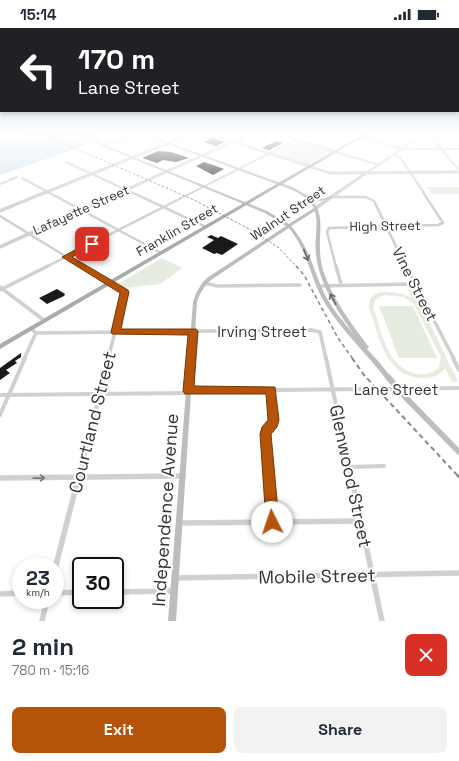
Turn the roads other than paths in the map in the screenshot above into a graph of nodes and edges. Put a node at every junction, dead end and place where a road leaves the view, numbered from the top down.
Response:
1 (66, 162) dead end
2 (123, 162) edge
3 (141, 162) edge
4 (189, 162) edge
5 (217, 162) edge
6 (253, 162) edge
7 (290, 162) edge
8 (320, 162) edge
9 (368, 162) edge
10 (384, 162) edge
11 (403, 162) edge
12 (451, 162) edge
13 (379, 165) junction
14 (309, 168) junction
15 (238, 169) junction
16 (459, 171) edge
17 (166, 172) junction
18 (366, 173) junction
19 (411, 173) junction
20 (93, 174) junction
21 (17, 177) dead end
22 (22, 178) dead end
23 (0, 184) edge
24 (279, 184) junction
25 (204, 187) junction
26 (127, 190) junction
27 (48, 192) junction
28 (331, 197) junction
29 (308, 198) junction
30 (245, 204) junction
31 (164, 207) junction
32 (316, 208) junction
33 (81, 210) junction
34 (0, 211) edge
35 (0, 216) edge
36 (289, 226) junction
37 (386, 226) junction
38 (206, 227) junction
39 (118, 230) junction
40 (29, 234) junction
41 (0, 247) edge
42 (161, 253) junction
43 (66, 257) junction
44 (110, 283) junction
45 (204, 283) junction
46 (341, 284) junction
47 (414, 284) junction
48 (300, 285) dead end
49 (326, 285) junction
50 (318, 286) junction
51 (1, 289) edge
52 (45, 321) junction
53 (34, 331) junction
54 (193, 331) junction
55 (115, 332) junction
56 (320, 332) joint
57 (0, 348) edge
58 (379, 366) junction
59 (459, 370) edge
60 (459, 388) edge
61 (331, 389) junction
62 (271, 390) junction
63 (189, 392) junction
64 (0, 394) edge
65 (99, 394) junction
66 (9, 395) junction
67 (0, 415) edge
68 (459, 452) edge
69 (384, 466) dead end
70 (348, 467) junction
71 (183, 476) junction
72 (78, 477) junction
73 (0, 478) edge
74 (360, 521) junction
75 (272, 522) junction
76 (179, 523) junction
77 (58, 557) edge
78 (459, 573) edge
79 (372, 575) junction
80 (175, 578) junction
81 (174, 591) junction
82 (124, 592) edge
83 (12, 593) edge
84 (0, 594) edge
85 (45, 609) edge
86 (42, 621) edge
87 (172, 621) edge
88 (382, 621) edge

1 - 20 street
2 - 20 street
3 - 17 main road
4 - 17 street, Lafayette Street
5 - 15 main road
6 - 15 street
7 - 14 street
8 - 14 main road, Franklin Street
9 - 13 street
10 - 13 street, Walnut Street
11 - 19 street
12 - 16 street
13 - 18 street, Walnut Street
14 - 18 street
14 - 24 main road, Franklin Street
15 - 24 main road
15 - 25 street
16 - 19 street
17 - 25 main road
17 - 26 street, Lafayette Street
18 - 19 street
18 - 28 street, Walnut Street
19 - 37 street, High Street
20 - 26 street
20 - 27 street
21 - 23 street
22 - 27 street
24 - 29 main road
24 - 30 main road, Franklin Street
25 - 30 main road
25 - 31 street
26 - 31 street
26 - 33 street, Lafayette Street
27 - 33 street
27 - 34 street
28 - 29 main road
28 - 32 street, Walnut Street
28 - 37 street, Vine Street
29 - 32 main road
30 - 36 main road
30 - 38 main road, Franklin Street
31 - 38 street
31 - 39 street
32 - 36 main road, Walnut Street
32 - 49 main road
33 - 39 street
33 - 40 street, Lafayette Street
35 - 40 street
36 - 45 main road, Walnut Street
36 -> 50 main road
37 - 46 street, High Street
37 - 47 street, Vine Street
38 - 42 main road, Franklin Street
39 - 42 street
39 - 43 street
40 - 41 street, Lafayette Street
40 - 43 street
42 - 44 main road, Franklin Street
43 - 44 street
43 - 51 street
44 - 52 main road, Franklin Street
44 - 55 street, Courtland Street
45 - 48 street
45 - 54 main road, Independence Avenue
46 - 47 street
46 - 49 street
47 - 59 street, Vine Street
49 - 50 street
58 -> 49 main road
50 - 58 main road
51 - 52 street
52 - 53 main road, Franklin Street
53 - 55 street, Irving Street
53 - 57 main road, Franklin Street
53 - 66 street
54 - 55 street, Irving Street
54 - 56 street, Irving Street
54 - 63 main road, Independence Avenue
55 - 65 street, Courtland Street
56 - 61 street, Glenwood Street
58 - 68 main road, bridge
60 - 61 street, Lane Street
61 - 62 street, Lane Street
61 - 70 street, Glenwood Street
62 - 63 street, Lane Street
62 - 75 street
63 - 65 street, Lane Street
63 - 71 main road, Independence Avenue
64 - 66 street, Lane Street
65 - 66 street, Lane Street
65 - 72 street, Courtland Street
66 - 67 street
69 - 70 street
70 - 74 street, Glenwood Street
71 - 72 street
71 - 76 main road, Independence Avenue
73 -> 72 street
72 - 77 street, Courtland Street
74 - 75 street
74 - 79 street, Glenwood Street
75 - 76 street
76 - 80 main road, Independence Avenue
78 - 79 street, Mobile Street
79 - 80 street, Mobile Street
79 - 88 street, Glenwood Street
80 - 81 main road, Independence Avenue
81 - 82 street
81 - 87 main road, Independence Avenue
83 - 84 street
85 - 86 street

